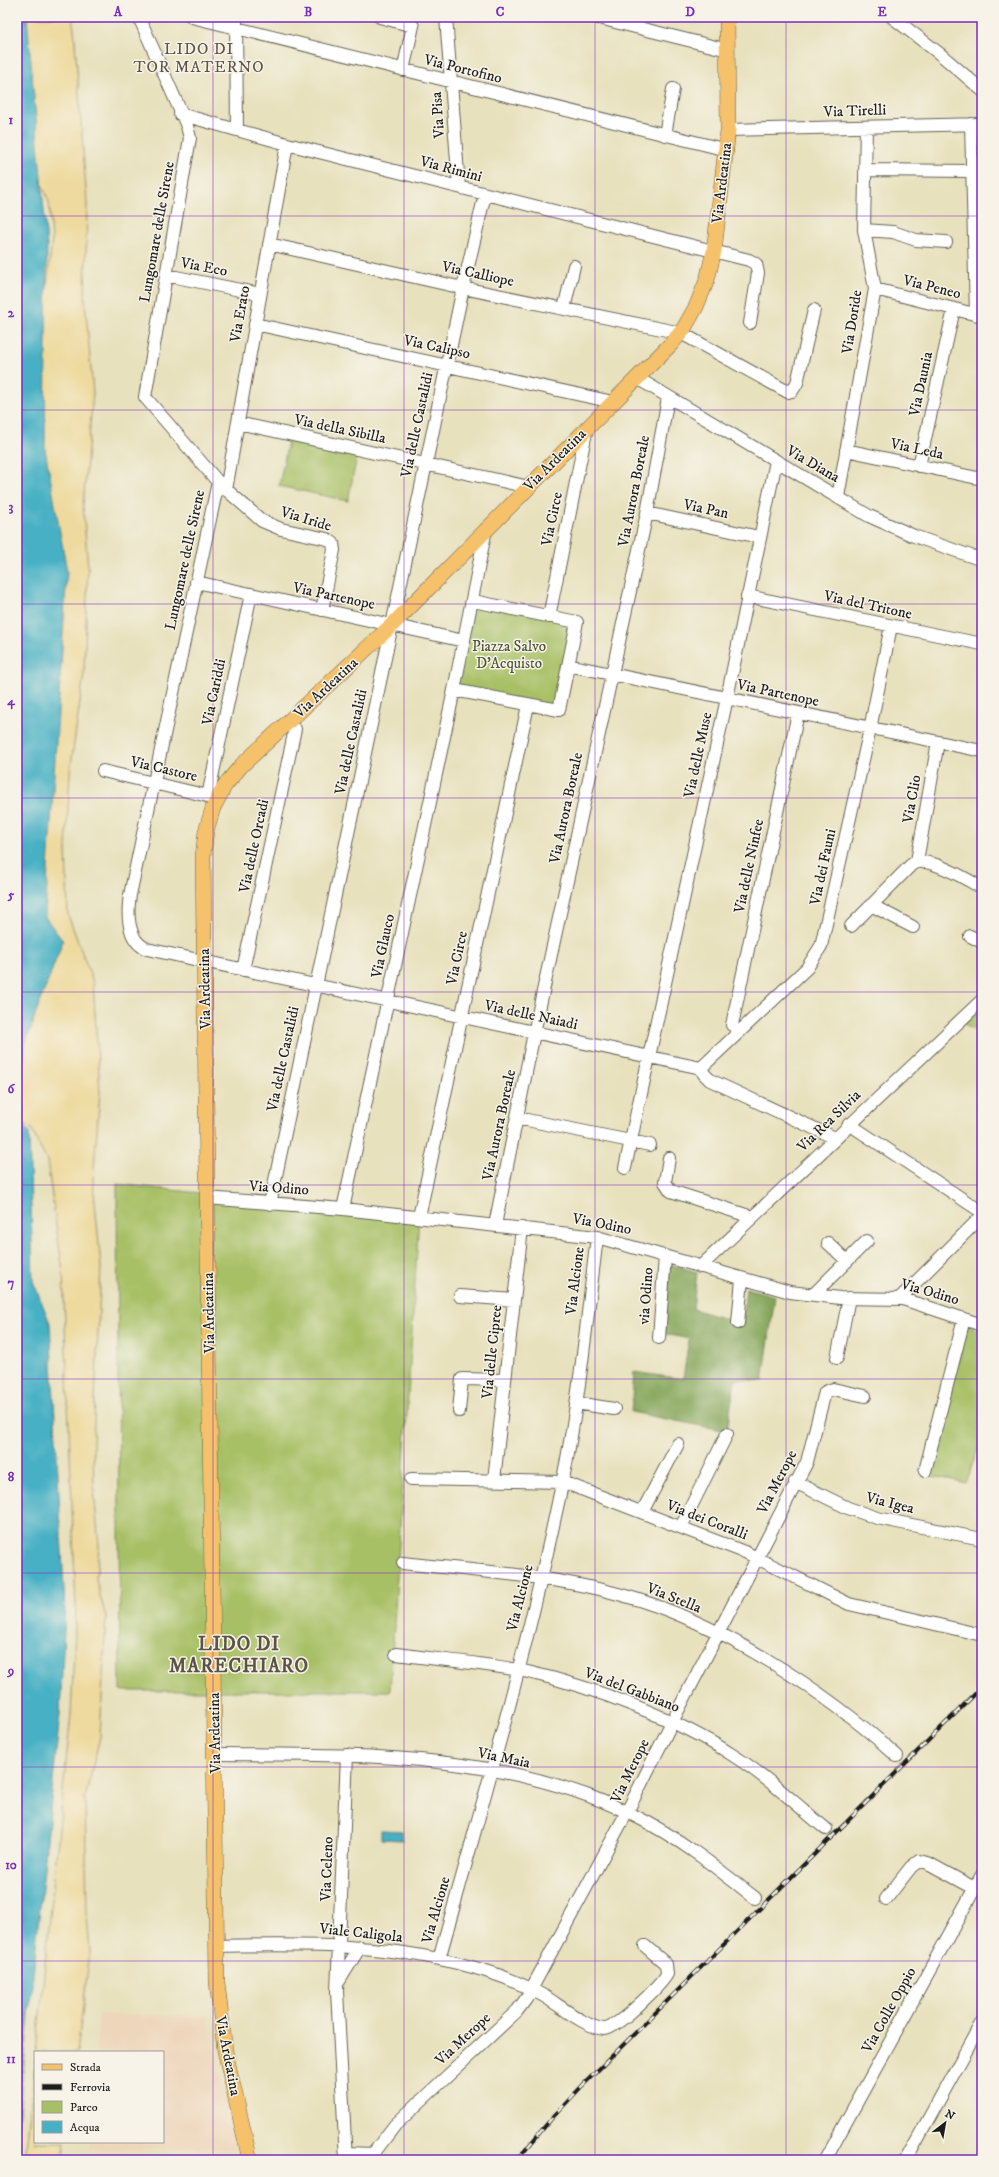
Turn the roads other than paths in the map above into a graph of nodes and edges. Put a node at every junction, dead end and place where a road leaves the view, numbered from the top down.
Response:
1 (139, 17) edge
2 (192, 17) edge
3 (380, 17) edge
4 (446, 17) edge
5 (595, 17) edge
6 (727, 17) edge
7 (892, 17) edge
8 (236, 22) edge
9 (728, 50) junction
10 (404, 70) junction
11 (452, 83) junction
12 (673, 89) dead end
13 (982, 90) edge
14 (180, 114) junction
15 (976, 124) edge
16 (866, 127) junction
17 (237, 130) junction
18 (728, 130) junction
19 (666, 135) junction
20 (287, 144) junction
21 (727, 150) junction
22 (865, 170) junction
23 (971, 171) junction
24 (459, 187) junction
25 (485, 194) junction
26 (864, 230) junction
27 (946, 242) dead end
28 (269, 244) junction
29 (714, 251) junction
30 (574, 266) dead end
31 (166, 275) junction
32 (463, 288) junction
33 (874, 289) junction
34 (260, 294) junction
35 (564, 309) junction
36 (954, 309) junction
37 (814, 310) dead end
38 (979, 315) edge
39 (750, 323) dead end
40 (255, 324) junction
41 (681, 333) junction
42 (446, 366) junction
43 (638, 378) junction
44 (668, 398) junction
45 (613, 402) junction
46 (238, 423) junction
47 (588, 427) junction
48 (846, 450) junction
49 (776, 462) junction
50 (425, 464) junction
51 (919, 466) junction
52 (982, 478) edge
53 (222, 486) junction
54 (529, 487) junction
55 (838, 497) junction
56 (647, 513) junction
57 (486, 529) junction
58 (759, 537) junction
59 (982, 560) edge
60 (196, 582) junction
61 (251, 594) junction
62 (747, 596) junction
63 (473, 600) junction
64 (322, 610) junction
65 (549, 617) junction
66 (392, 625) junction
67 (891, 626) junction
68 (464, 641) junction
69 (982, 644) edge
70 (568, 665) junction
71 (611, 673) junction
72 (454, 690) junction
73 (727, 698) junction
74 (528, 706) junction
75 (798, 713) junction
76 (295, 729) dead end
77 (870, 729) junction
78 (938, 742) junction
79 (982, 751) edge
80 (103, 772) dead end
81 (153, 783) junction
82 (211, 799) junction
83 (917, 861) junction
84 (982, 888) edge
85 (871, 905) junction
86 (851, 926) dead end
87 (913, 927) dead end
88 (970, 936) dead end
89 (982, 942) edge
90 (205, 962) junction
91 (244, 970) junction
92 (315, 985) junction
93 (982, 1000) edge
94 (387, 1001) junction
95 (460, 1016) junction
96 (732, 1025) dead end
97 (534, 1033) junction
98 (649, 1056) junction
99 (701, 1068) junction
100 (516, 1118) junction
101 (849, 1124) junction
102 (835, 1138) junction
103 (631, 1141) junction
104 (650, 1145) dead end
105 (669, 1158) dead end
106 (625, 1168) dead end
107 (207, 1198) junction
108 (270, 1204) junction
109 (343, 1209) junction
110 (982, 1212) edge
111 (982, 1216) edge
112 (419, 1217) junction
113 (752, 1217) junction
114 (495, 1225) junction
115 (522, 1228) junction
116 (597, 1237) junction
117 (867, 1241) dead end
118 (828, 1243) dead end
119 (665, 1256) junction
120 (847, 1261) junction
121 (700, 1267) junction
122 (742, 1279) junction
123 (813, 1295) junction
124 (460, 1296) dead end
125 (849, 1298) junction
126 (899, 1299) junction
127 (514, 1300) junction
128 (964, 1319) junction
129 (738, 1323) dead end
130 (982, 1325) edge
131 (659, 1338) dead end
132 (837, 1358) dead end
133 (505, 1380) junction
134 (865, 1396) dead end
135 (576, 1403) junction
136 (614, 1409) dead end
137 (460, 1411) dead end
138 (727, 1434) dead end
139 (678, 1444) dead end
140 (925, 1471) dead end
141 (411, 1479) dead end
142 (494, 1480) junction
143 (563, 1482) junction
144 (795, 1482) junction
145 (642, 1512) junction
146 (681, 1527) junction
147 (982, 1540) edge
148 (757, 1557) junction
149 (403, 1563) dead end
150 (542, 1578) junction
151 (717, 1633) junction
152 (982, 1635) edge
153 (396, 1654) dead end
154 (518, 1670) junction
155 (672, 1722) junction
156 (216, 1754) junction
157 (347, 1756) junction
158 (897, 1756) dead end
159 (492, 1770) junction
160 (627, 1812) junction
161 (826, 1829) dead end
162 (982, 1875) edge
163 (974, 1888) junction
164 (755, 1898) dead end
165 (886, 1899) dead end
166 (340, 1945) junction
167 (216, 1946) junction
168 (645, 1946) dead end
169 (360, 1947) junction
170 (439, 1959) junction
171 (337, 1984) junction
172 (532, 1990) junction
173 (982, 2022) edge
174 (346, 2157) edge
175 (372, 2157) edge
176 (250, 2160) edge
177 (825, 2160) edge
178 (906, 2160) edge

1 - 14 street, Lungomare delle Sirene
2 - 8 street, Via Portofino
3 - 10 street
4 - 11 street, Via Pisa
5 - 9 street
6 - 9 main road, Via Ardeatina
7 - 13 street
8 - 10 street, Via Portofino
8 - 17 street
9 - 18 main road, Via Ardeatina
10 - 11 street, Via Portofino
11 - 19 street, Via Portofino
11 - 24 street, Via Pisa
12 - 19 street
14 - 17 street, Via Rimini
14 - 31 street, Lungomare delle Sirene
15 - 16 street, Via Tirelli
15 - 23 street
16 - 18 street, Via Tirelli
16 - 22 street, Via Doride
17 - 20 street, Via Rimini
18 - 21 main road, Via Ardeatina
19 - 21 street, Via Portofino
20 - 24 street, Via Rimini
20 - 28 street, Via Erato
21 - 29 main road, Via Ardeatina
22 - 23 street
22 - 26 street, Via Doride
23 - 38 street
24 - 25 street, Via Rimini
25 - 29 street, Via Rimini
25 - 32 street, Via delle Castalidi
26 - 27 street
26 - 33 street, Via Doride
28 - 32 street, Via Calliope
28 - 34 street, Via Erato
29 - 39 street, Via Rimini
29 - 41 main road, Via Ardeatina
30 - 35 street
31 - 34 street, Via Eco
31 - 53 street, Lungomare delle Sirene
32 - 35 street, Via Calliope
32 - 42 street, Via delle Castalidi
33 - 36 street, Via Peneo
33 - 48 street, Via Doride
34 - 40 street, Via Erato
35 - 41 street, Via Calliope
36 - 38 street, Via Peneo
36 - 51 street, Via Daunia
37 - 41 street, Via Calliope
40 - 42 street, Via Calipso
40 - 46 street, Via Erato
41 - 43 main road, Via Ardeatina
42 - 45 street, Via Calipso
42 - 50 street, Via delle Castalidi
43 - 44 street, Via Diana
43 - 45 main road, Via Ardeatina
44 - 49 street, Via Diana
44 - 56 street, Via Aurora Boreale
45 - 47 main road, Via Ardeatina
46 - 50 street, Via della Sibilla
46 - 53 street, Via Erato
47 - 54 main road, Via Ardeatina
47 - 65 street, Via Circe
48 - 51 street, Via Leda
48 - 55 street, Via Doride
49 - 55 street, Via Diana
49 - 58 street, Via delle Muse
50 - 54 street, Via della Sibilla
50 - 66 street, Via delle Castalidi
51 - 52 street, Via Leda
53 - 60 street, Lungomare delle Sirene
53 - 64 street, Via Iride
54 - 57 main road, Via Ardeatina
55 - 59 street, Via Diana
56 - 58 street, Via Pan
56 - 71 street, Via Aurora Boreale
57 - 63 street
57 - 66 main road, Via Ardeatina
58 - 62 street, Via delle Muse
60 - 61 street, Via Partenope
60 - 81 street, Lungomare delle Sirene
61 - 64 street, Via Partenope
61 - 82 street, Via Cariddi
62 - 67 street, Via del Tritone
62 - 73 street, Via delle Muse
63 - 65 street
63 - 68 street
64 - 66 street, Via Partenope
65 - 70 street
66 - 68 street, Via Partenope
66 - 82 main road, Via Ardeatina
66 - 92 street, Via delle Castalidi
67 - 69 street, Via del Tritone
67 - 77 street, Via dei Fauni
68 - 72 street
70 - 71 street, Via Partenope
70 - 74 street
71 - 73 street, Via Partenope
71 - 97 street, Via Aurora Boreale
72 - 74 street
72 - 94 street, Via Glauco
73 - 75 street, Via Partenope
73 - 98 street, Via delle Muse
74 - 95 street, Via Circe
75 - 77 street, Via Partenope
75 - 96 street, Via delle Ninfee
76 - 91 street, Via delle Orcadi
77 - 78 street, Via Partenope
77 - 99 street, Via dei Fauni
78 - 79 street, Via Partenope
78 - 83 street, Via Clio
80 - 81 street, Via Castore
81 - 82 street, Via Castore
81 - 90 street, Lungomare delle Sirene
82 - 90 main road, Via Ardeatina
83 - 84 street
83 - 85 street
85 - 86 street
85 - 87 street
88 - 89 street
90 - 91 street, Via delle Naiadi
90 - 107 main road, Via Ardeatina
91 - 92 street, Via delle Naiadi
92 - 94 street, Via delle Naiadi
92 - 108 street, Via delle Castalidi
93 - 101 street, Via Rea Silvia
94 - 95 street, Via delle Naiadi
94 - 109 street, Via Glauco
95 - 97 street, Via delle Naiadi
95 - 112 street, Via Circe
97 - 98 street, Via delle Naiadi
97 - 100 street, Via Aurora Boreale
98 - 99 street, Via delle Naiadi
98 - 103 street, Via delle Muse
99 - 102 street
100 - 103 street
100 - 114 street, Via Aurora Boreale
101 - 102 street, Via Rea Silvia
101 - 110 street
102 - 113 street, Via Rea Silvia
103 - 104 street
103 - 106 street, Via delle Muse
105 - 113 street
107 - 108 street, Via Odino
107 - 156 main road, Via Ardeatina
108 - 109 street, Via Odino
109 - 112 street, Via Odino
111 - 126 street
112 - 114 street, Via Odino
113 - 121 street, Via Rea Silvia
114 - 115 street, Via Odino
115 - 116 street, Via Odino
115 - 127 street, Via delle Cipree
116 - 119 street, Via Odino
116 - 135 street, Via Alcione
117 - 120 street
118 - 120 street
119 - 121 street, Via Odino
119 - 131 street, via Odino
120 - 123 street
121 - 122 street, Via Odino
122 - 123 street, Via Odino
122 - 129 street
123 - 125 street, Via Odino
124 - 127 street
125 - 126 street, Via Odino
125 - 132 street
126 - 128 street, Via Odino
127 - 133 street, Via delle Cipree
128 - 130 street, Via Odino
128 - 140 street
133 - 137 street
133 - 142 street, Via delle Cipree
134 - 144 street, Via Merope
135 - 136 street
135 - 143 street, Via Alcione
138 - 146 street
139 - 145 street
141 - 142 street, Via dei Coralli
142 - 143 street, Via dei Coralli
143 - 145 street, Via dei Coralli
143 - 150 street, Via Alcione
144 - 147 street, Via Igea
144 - 148 street, Via Merope
145 - 146 street, Via dei Coralli
146 - 148 street, Via dei Coralli
148 - 151 street, Via Merope
148 - 152 street, Via dei Coralli
149 - 150 street, Via Stella
150 - 151 street, Via Stella
150 - 154 street, Via Alcione
151 - 155 street, Via Merope
151 - 158 street, Via Stella
153 - 154 street, Via del Gabbiano
154 - 155 street, Via del Gabbiano
154 - 159 street, Via Alcione
155 - 160 street, Via Merope
155 - 161 street, Via del Gabbiano
156 - 157 street, Via Maia
156 - 167 main road, Via Ardeatina
157 - 159 street, Via Maia
157 - 166 street, Via Celeno
159 - 160 street, Via Maia
159 - 170 street, Via Alcione
160 - 164 street, Via Maia
160 - 172 street, Via Merope
162 - 163 street, Via Colle Oppio
163 - 165 street
163 - 177 street, Via Colle Oppio
166 - 167 street, Viale Caligola
166 - 169 street, Viale Caligola
166 - 171 street, Via Celeno
167 - 176 main road, Via Ardeatina
168 - 172 street, Viale Caligola
169 - 170 street, Viale Caligola
169 - 171 street
170 - 172 street, Viale Caligola
171 - 174 street, Via Celeno
172 - 175 street, Via Merope
173 - 178 street
174 - 175 street

